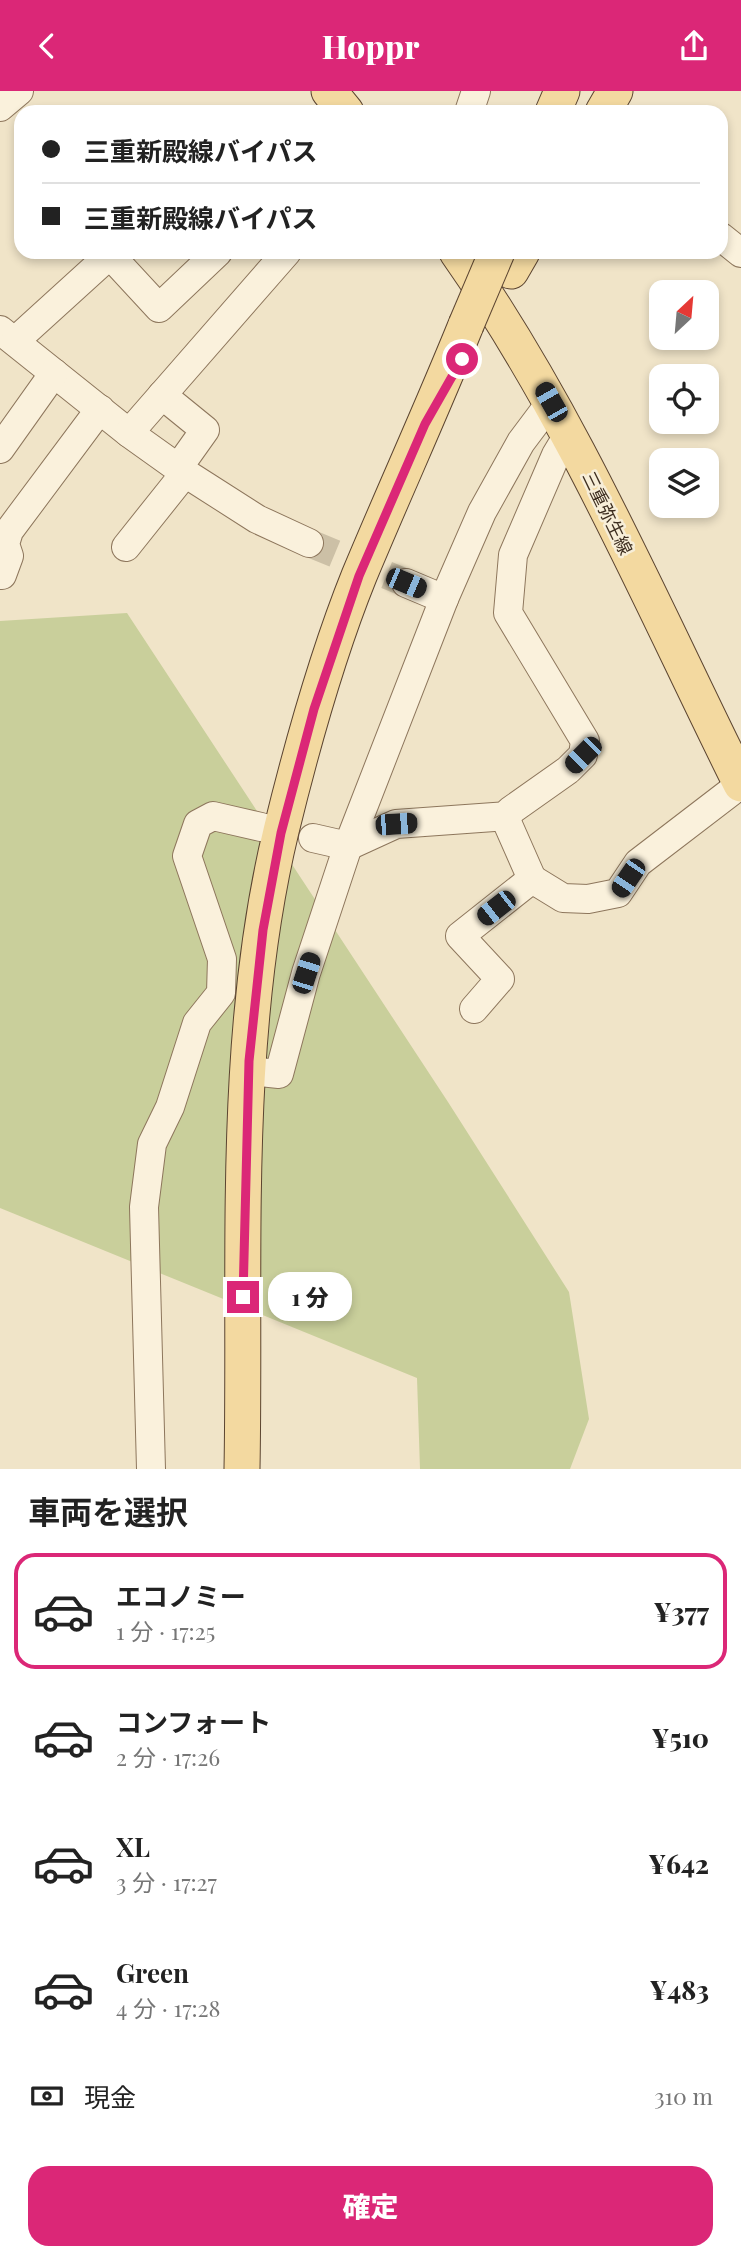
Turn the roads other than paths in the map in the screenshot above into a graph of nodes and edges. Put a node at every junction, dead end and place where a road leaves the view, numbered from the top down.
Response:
1 (19, 91) edge
2 (329, 91) edge
3 (340, 105) edge
4 (0, 107) edge
5 (104, 259) edge
6 (117, 259) edge
7 (211, 259) edge
8 (281, 259) edge
9 (462, 259) edge
10 (509, 259) edge
11 (7, 335) edge
12 (54, 373) junction
13 (162, 395) junction
14 (551, 402) junction
15 (100, 409) junction
16 (129, 433) junction
17 (568, 435) junction
18 (0, 449) edge
19 (181, 470) junction
20 (309, 543) tunnel mouth
21 (126, 547) dead end
22 (2, 575) edge
23 (406, 583) tunnel mouth
24 (444, 599) junction
25 (741, 784) edge
26 (508, 816) junction
27 (261, 827) dead end
28 (313, 838) dead end
29 (348, 846) junction
30 (532, 879) junction
31 (474, 1009) dead end
32 (249, 1071) junction
33 (151, 1469) edge
34 (242, 1469) edge

1 - 4 street
2 - 3 main road
5 - 11 street
6 - 7 street
8 - 13 street
9 - 14 main road, 三重弥生線
10 - 32 main road
11 - 12 street
12 - 15 street
12 - 18 street
13 - 16 street
13 - 19 street
14 - 17 main road, 三重弥生線
14 - 24 street
15 - 16 street
15 - 22 street
16 - 19 street
17 - 25 main road, 三重弥生線
17 - 26 street
19 - 20 street
19 - 21 street
23 - 24 street
24 - 29 street
25 - 30 street
26 - 29 street
26 - 30 street
27 - 33 street
28 - 29 street
29 - 32 street
30 - 31 street
32 - 34 main road

